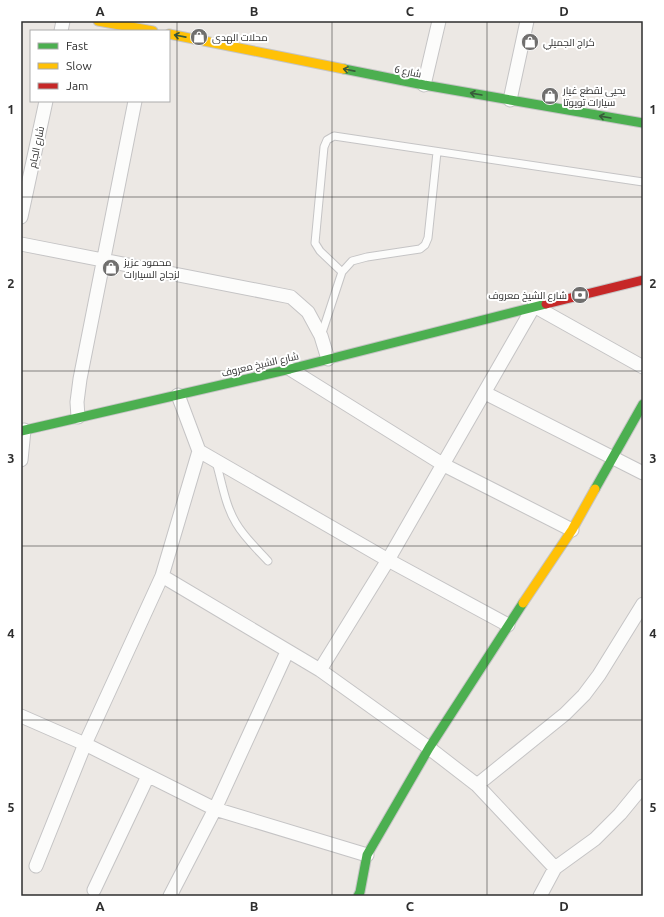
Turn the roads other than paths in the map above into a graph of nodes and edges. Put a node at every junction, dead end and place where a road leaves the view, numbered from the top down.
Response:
1 (98, 21) edge
2 (439, 21) edge
3 (527, 21) edge
4 (151, 28) edge
5 (170, 34) edge
6 (424, 85) junction
7 (510, 100) junction
8 (46, 102) edge
9 (135, 102) edge
10 (643, 123) edge
11 (437, 152) junction
12 (643, 182) edge
13 (21, 217) edge
14 (21, 244) edge
15 (103, 260) junction
16 (342, 272) junction
17 (643, 280) edge
18 (534, 306) junction
19 (321, 336) junction
20 (328, 359) junction
21 (643, 367) edge
22 (290, 369) junction
23 (485, 393) junction
24 (178, 395) junction
25 (643, 404) edge
26 (78, 417) junction
27 (22, 430) edge
28 (199, 451) junction
29 (612, 458) junction
30 (21, 460) edge
31 (216, 461) junction
32 (444, 465) junction
33 (643, 473) edge
34 (572, 530) junction
35 (388, 560) junction
36 (268, 561) dead end
37 (162, 576) junction
38 (643, 604) edge
39 (508, 625) junction
40 (287, 652) junction
41 (320, 670) junction
42 (21, 716) edge
43 (85, 744) junction
44 (429, 748) junction
45 (148, 776) junction
46 (477, 785) junction
47 (643, 786) edge
48 (215, 809) junction
49 (368, 855) junction
50 (36, 866) dead end
51 (554, 868) junction
52 (94, 890) dead end
53 (362, 895) edge
54 (170, 896) edge
55 (540, 896) edge

1 - 4 street
2 - 6 street
3 - 7 street
6 -> 5 street, شارع 6
7 -> 6 street, شارع 6
10 -> 7 street, شارع 6
8 - 13 street, شارع الجام
9 - 15 street
11 - 12 lane
11 - 16 lane
11 - 16 lane
14 - 15 street
15 - 19 street
15 - 26 street
16 - 19 lane
17 - 18 street, شارع الشيخ معروف
18 - 20 street, شارع الشيخ معروف
18 - 21 street
18 - 23 street
19 - 20 street
20 - 22 street, شارع الشيخ معروف
22 - 24 street, شارع الشيخ معروف
22 - 32 street
23 - 29 street
23 - 32 street
24 - 26 street, شارع الشيخ معروف
24 - 28 street
25 - 29 street
26 - 27 street, شارع الشيخ معروف
27 - 30 street
28 - 31 street
28 - 37 street
29 - 33 street
29 - 34 street
31 - 35 street
31 - 36 lane
32 - 34 street
32 - 35 street
34 - 39 street
35 - 39 street
35 - 41 street
37 - 40 street
37 - 43 street
38 - 46 street
39 - 44 street
40 - 41 street
40 - 48 street
41 - 44 street
42 - 43 street
43 - 45 street
43 - 50 street
44 - 46 street
44 - 49 street
45 - 48 street
45 - 52 street
46 - 51 street
47 - 51 street
48 - 49 street
48 - 54 street
49 - 53 street
51 - 55 street

